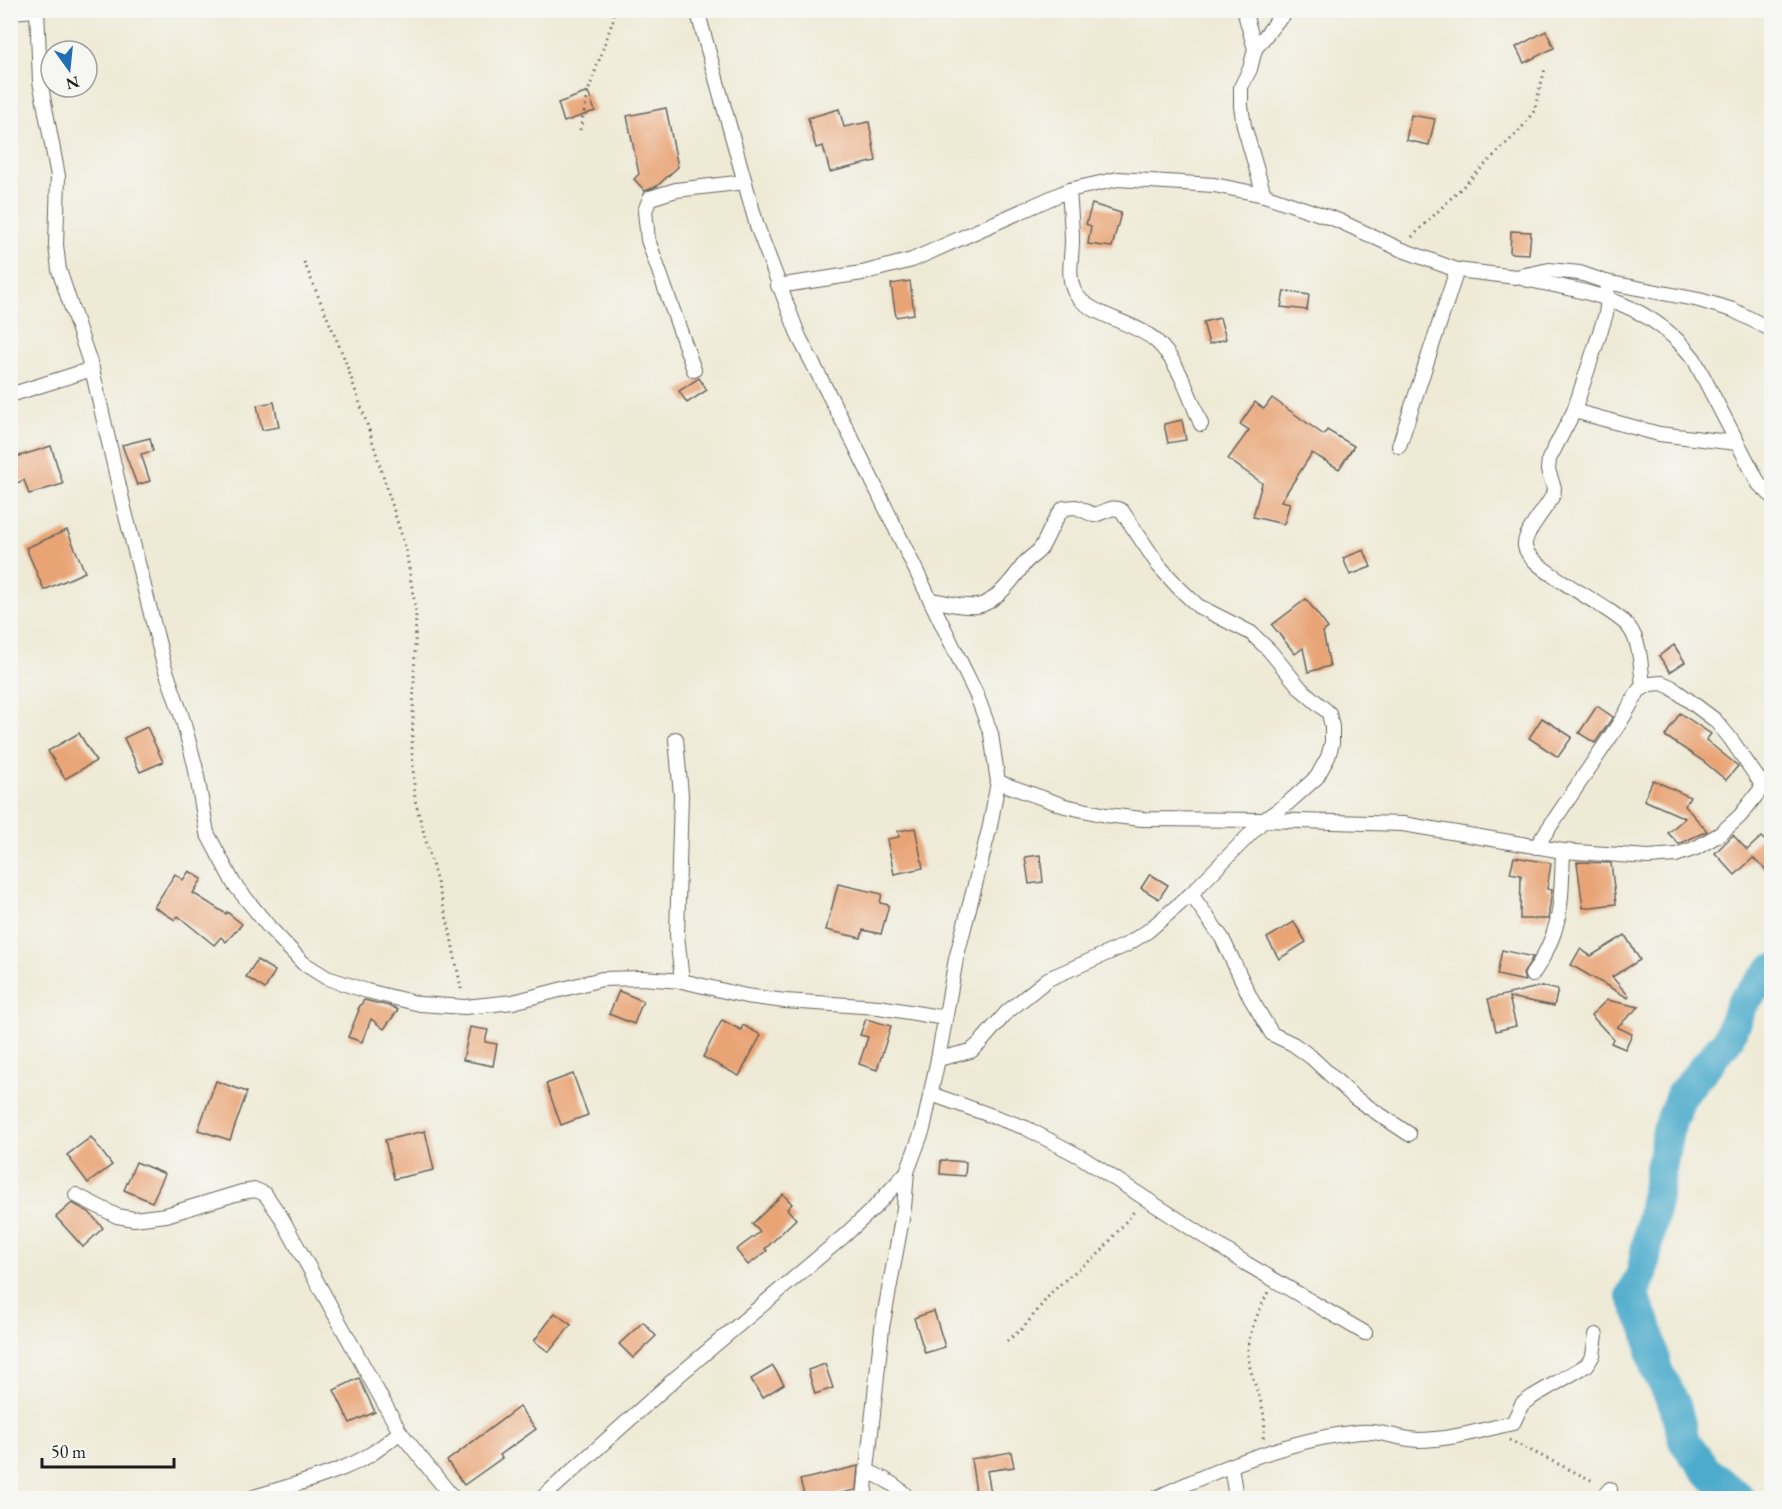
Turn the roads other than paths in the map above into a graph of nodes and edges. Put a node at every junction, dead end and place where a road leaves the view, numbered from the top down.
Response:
1 (37, 10) edge
2 (697, 10) edge
3 (1244, 10) edge
4 (1288, 10) edge
5 (10, 12) edge
6 (1255, 49) junction
7 (745, 182) junction
8 (1070, 190) junction
9 (1264, 195) junction
10 (1457, 270) junction
11 (1516, 278) junction
12 (1606, 282) junction
13 (778, 286) junction
14 (1608, 298) junction
15 (1772, 330) edge
16 (92, 369) junction
17 (694, 370) dead end
18 (10, 395) edge
19 (1574, 411) junction
20 (1201, 424) dead end
21 (1737, 443) junction
22 (1399, 446) dead end
23 (1772, 496) edge
24 (931, 600) junction
25 (1643, 688) junction
26 (676, 739) dead end
27 (1767, 781) edge
28 (998, 782) junction
29 (1264, 820) junction
30 (1536, 847) junction
31 (1563, 851) junction
32 (1191, 894) junction
33 (1532, 975) dead end
34 (681, 981) junction
35 (945, 1018) junction
36 (938, 1059) junction
37 (931, 1094) junction
38 (1409, 1134) dead end
39 (907, 1172) junction
40 (76, 1196) dead end
41 (1365, 1333) dead end
42 (1596, 1335) dead end
43 (400, 1432) junction
44 (1231, 1466) junction
45 (867, 1471) junction
46 (251, 1498) edge
47 (453, 1498) edge
48 (542, 1498) edge
49 (864, 1498) edge
50 (908, 1498) edge
51 (1156, 1498) edge
52 (1236, 1498) edge

1 - 5 street
1 - 16 street
2 - 7 street
3 - 6 street
4 - 6 street
6 - 9 street
7 - 13 street
7 - 17 street
8 - 9 street
8 - 13 street
8 - 20 street
9 - 10 street
10 - 11 street
10 - 22 street
11 - 12 street
11 - 14 street
12 - 14 street
12 - 15 street
13 - 24 street
14 - 19 street
14 - 21 street
16 - 18 street
16 - 34 street
19 - 21 street
19 - 25 street
21 - 23 street
24 - 28 street
24 - 29 street
25 - 27 street
25 - 30 street
26 - 34 street
27 - 31 street
28 - 29 street
28 - 35 street
29 - 30 street
29 - 32 street
30 - 31 street
31 - 33 street
32 - 36 street
32 - 38 street
34 - 35 street
35 - 36 street
36 - 37 street
37 - 39 street
37 - 41 street
39 - 45 street
39 - 48 street
40 - 43 street
42 - 44 street
43 - 46 street
43 - 47 street
44 - 51 street
44 - 52 street
45 - 49 street
45 - 50 street

